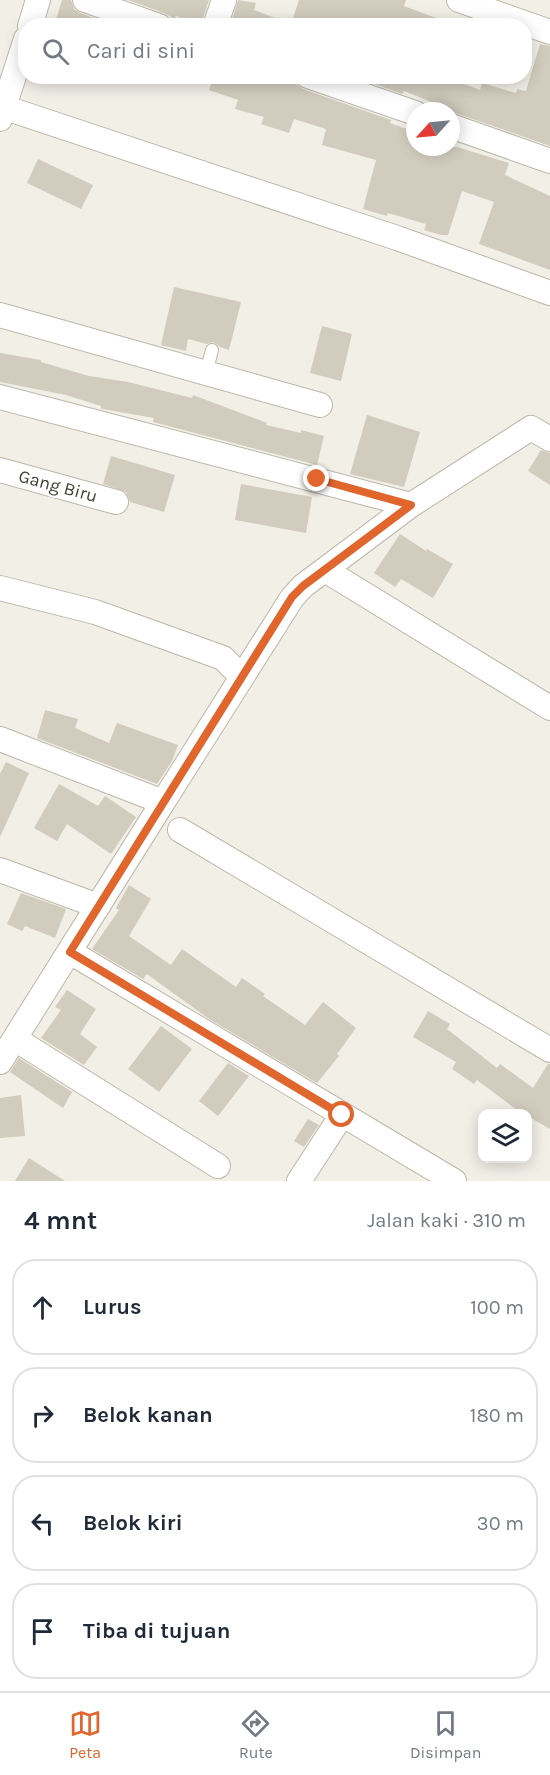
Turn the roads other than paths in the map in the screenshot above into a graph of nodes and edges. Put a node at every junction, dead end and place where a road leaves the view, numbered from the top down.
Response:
1 (38, 0) edge
2 (85, 0) edge
3 (224, 0) edge
4 (459, 0) edge
5 (32, 18) edge
6 (136, 18) edge
7 (218, 18) edge
8 (510, 18) edge
9 (532, 26) edge
10 (550, 32) edge
11 (18, 63) edge
12 (331, 84) edge
13 (406, 110) edge
14 (1, 113) edge
15 (460, 129) edge
16 (550, 161) edge
17 (550, 293) edge
18 (0, 315) edge
19 (0, 397) edge
20 (320, 405) dead end
21 (550, 439) edge
22 (0, 470) edge
23 (117, 502) dead end
24 (411, 505) junction
25 (325, 570) junction
26 (0, 588) edge
27 (242, 678) junction
28 (550, 708) edge
29 (0, 739) edge
30 (163, 802) junction
31 (180, 830) dead end
32 (0, 870) edge
33 (98, 906) junction
34 (70, 952) junction
35 (15, 1039) junction
36 (550, 1050) edge
37 (0, 1062) edge
38 (342, 1115) junction
39 (218, 1166) dead end
40 (299, 1181) edge
41 (454, 1181) edge

1 - 5 street
2 - 6 street
3 - 7 street
4 - 8 street
9 - 10 street
11 - 14 street
12 - 13 street
14 - 17 street
15 - 16 street
18 - 20 street
19 - 24 street
21 - 24 street
22 - 23 street, Gang Biru
24 - 25 street
25 - 27 street
25 - 28 street
26 - 27 street
27 - 30 street
29 - 30 street
30 - 33 street
31 - 36 street
32 - 33 street
33 - 34 street
34 - 35 street
34 - 38 street
35 - 37 street
35 - 39 street
38 - 40 street
38 - 41 street

